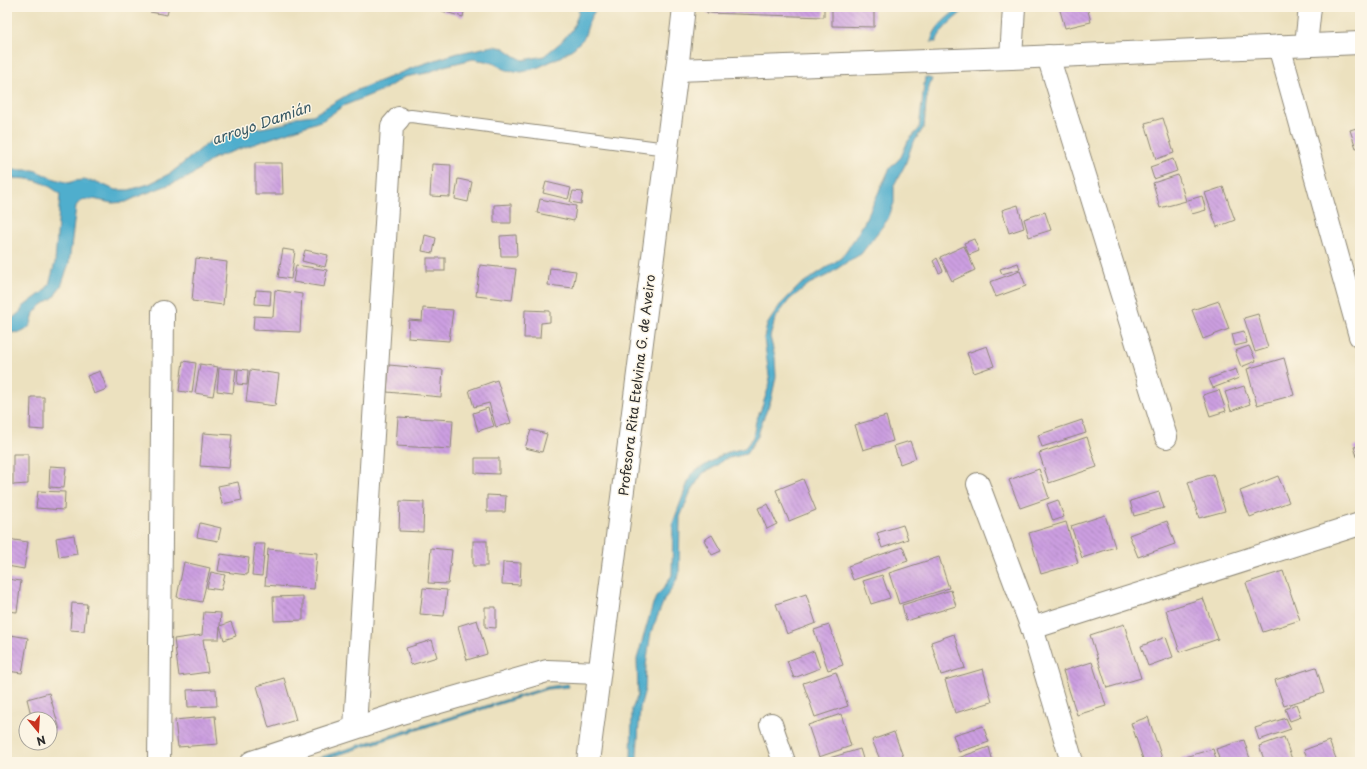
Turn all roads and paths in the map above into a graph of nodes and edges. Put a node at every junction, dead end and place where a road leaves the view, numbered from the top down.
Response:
1 (684, 7) edge
2 (1014, 7) edge
3 (1310, 7) edge
4 (1360, 43) edge
5 (1306, 45) junction
6 (1279, 46) junction
7 (1048, 56) junction
8 (1011, 58) junction
9 (677, 70) junction
10 (399, 118) joint
11 (667, 149) junction
12 (163, 312) dead end
13 (1360, 336) edge
14 (1166, 437) dead end
15 (978, 484) dead end
16 (1360, 524) edge
17 (1032, 628) junction
18 (599, 672) junction
19 (771, 724) dead end
20 (355, 727) junction
21 (159, 762) edge
22 (252, 762) edge
23 (588, 762) edge
24 (784, 762) edge
25 (1072, 762) edge

1 - 9 street, Profesora Rita Etelvina G. de Aveiro
2 - 8 street
3 - 5 street
4 - 5 street
5 - 6 street
6 - 7 street
6 - 13 street
7 - 8 street
7 - 14 street
8 - 9 street
9 - 11 street, Profesora Rita Etelvina G. de Aveiro
10 - 11 lane
10 - 20 street
11 - 18 street, Profesora Rita Etelvina G. de Aveiro
12 - 21 street
15 - 17 street
16 - 17 street
17 - 25 street
18 - 20 street
18 - 23 street, Profesora Rita Etelvina G. de Aveiro
19 - 24 street
20 - 22 street

